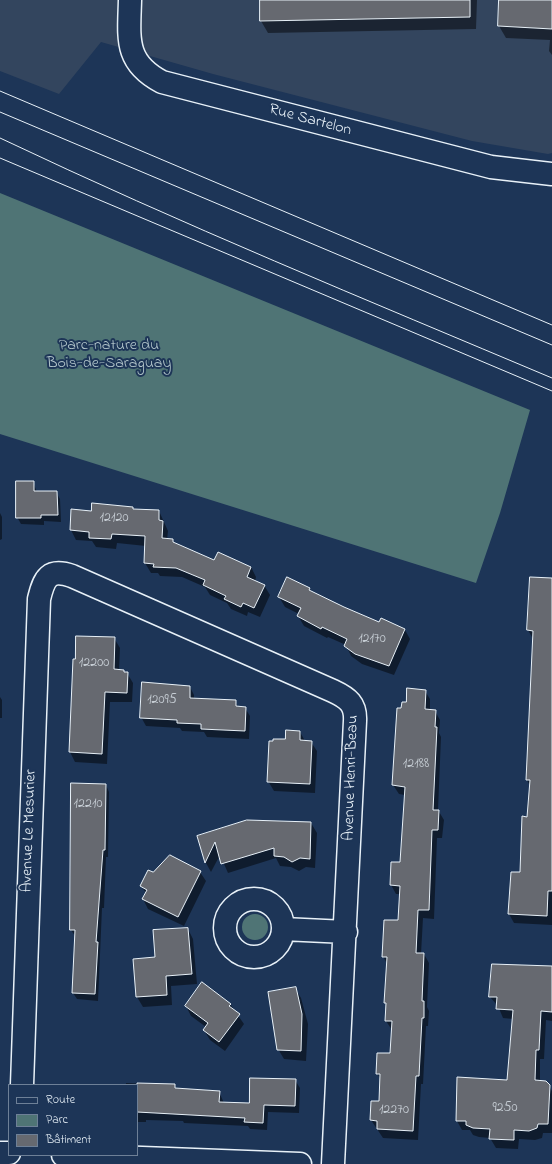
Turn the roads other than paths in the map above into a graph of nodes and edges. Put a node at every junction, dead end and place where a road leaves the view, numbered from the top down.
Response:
1 (130, 0) edge
2 (552, 174) edge
3 (46, 578) joint
4 (284, 929) dead end
5 (346, 932) junction
6 (22, 1084) edge
7 (86, 1156) edge
8 (241, 1163) edge
9 (300, 1164) edge
10 (333, 1164) edge

1 - 2 street, Rue Sartelon
3 - 5 street, Avenue Henri-Beau
3 - 6 street, Avenue Le Mesurier
4 - 5 street
5 - 10 street, Avenue Henri-Beau
7 - 8 street
8 - 9 street

